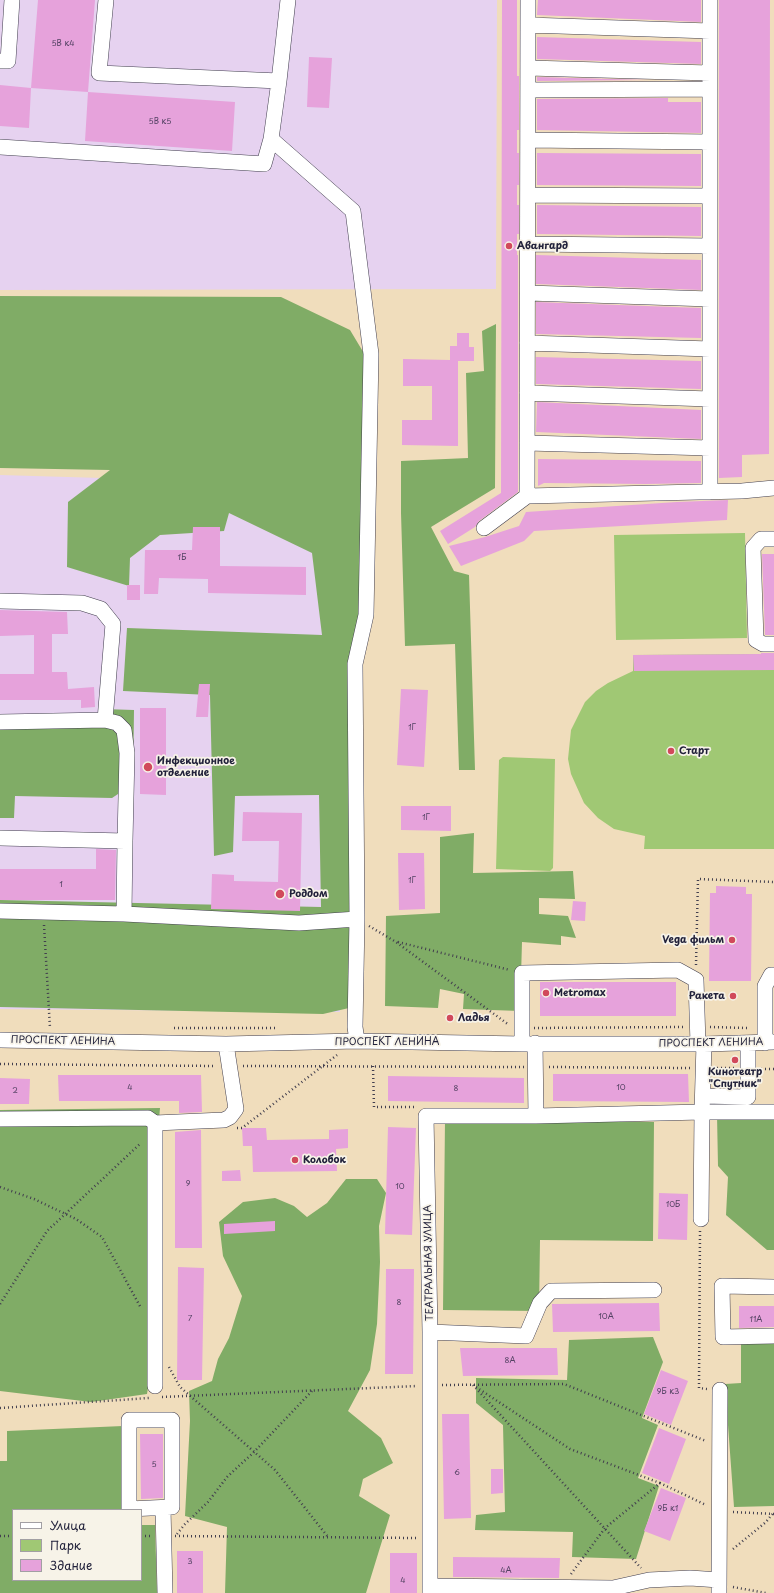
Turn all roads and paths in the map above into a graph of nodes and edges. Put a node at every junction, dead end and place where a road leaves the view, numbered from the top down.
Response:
1 (12, 0) edge
2 (106, 0) edge
3 (288, 0) edge
4 (528, 0) edge
5 (710, 0) edge
6 (528, 25) junction
7 (710, 31) junction
8 (0, 61) edge
9 (528, 68) junction
10 (555, 69) junction
11 (594, 70) junction
12 (635, 71) junction
13 (710, 73) junction
14 (279, 81) junction
15 (710, 89) junction
16 (528, 90) junction
17 (555, 90) junction
18 (595, 90) junction
19 (636, 90) junction
20 (271, 139) junction
21 (528, 140) junction
22 (710, 142) junction
23 (0, 147) edge
24 (528, 195) junction
25 (710, 196) junction
26 (528, 244) junction
27 (710, 246) junction
28 (528, 293) junction
29 (710, 299) junction
30 (527, 343) junction
31 (710, 349) junction
32 (527, 394) junction
33 (710, 399) junction
34 (527, 443) junction
35 (710, 448) junction
36 (774, 488) edge
37 (710, 492) junction
38 (527, 496) junction
39 (484, 528) dead end
40 (774, 539) edge
41 (0, 601) edge
42 (774, 644) edge
43 (105, 720) junction
44 (0, 722) edge
45 (0, 838) edge
46 (125, 841) junction
47 (774, 882) edge
48 (0, 911) edge
49 (43, 912) junction
50 (124, 914) junction
51 (357, 919) junction
52 (396, 942) junction
53 (522, 973) junction
54 (774, 975) edge
55 (696, 980) junction
56 (50, 1028) dead end
57 (513, 1028) dead end
58 (0, 1040) edge
59 (357, 1040) junction
60 (748, 1043) junction
61 (769, 1043) edge
62 (226, 1044) junction
63 (528, 1044) junction
64 (701, 1044) junction
65 (0, 1064) edge
66 (229, 1066) junction
67 (536, 1067) junction
68 (703, 1068) junction
69 (748, 1068) junction
70 (774, 1069) edge
71 (703, 1096) junction
72 (702, 1112) junction
73 (774, 1112) edge
74 (536, 1116) junction
75 (0, 1119) edge
76 (155, 1123) junction
77 (0, 1187) edge
78 (701, 1219) joint
79 (774, 1287) edge
80 (654, 1290) dead end
81 (143, 1313) dead end
82 (430, 1332) junction
83 (774, 1336) edge
84 (167, 1361) dead end
85 (472, 1384) junction
86 (430, 1385) junction
87 (155, 1386) dead end
88 (312, 1390) junction
89 (720, 1390) joint
90 (190, 1396) junction
91 (0, 1408) edge
92 (720, 1446) junction
93 (254, 1452) junction
94 (660, 1483) junction
95 (164, 1508) junction
96 (720, 1512) junction
97 (774, 1514) edge
98 (605, 1528) junction
99 (0, 1536) edge
100 (12, 1536) edge
101 (142, 1536) edge
102 (169, 1536) junction
103 (328, 1537) junction
104 (430, 1538) junction
105 (653, 1580) junction
106 (719, 1586) edge
107 (562, 1588) junction
108 (430, 1590) edge
109 (165, 1593) edge
110 (766, 1593) edge

1 - 8 street
2 - 14 street
3 - 14 street
4 - 6 street
5 - 7 street
6 - 7 street
6 - 9 street
7 - 13 street
9 - 10 street
9 - 16 street
10 - 11 street
10 - 17 street
11 - 12 street
11 - 18 street
12 - 13 street
12 - 19 street
13 - 15 street
14 - 20 street
15 - 19 street
15 - 22 street
16 - 17 street
16 - 21 street
17 - 18 street
18 - 19 street
20 - 23 street
20 - 51 street
21 - 22 street
21 - 24 street
22 - 25 street
24 - 25 street
24 - 26 street
25 - 27 street
26 - 27 street
26 - 28 street
27 - 29 street
28 - 29 street
28 - 30 street
29 - 31 street
30 - 31 street
30 - 32 street
31 - 33 street
32 - 33 street
32 - 34 street
33 - 35 street
34 - 35 street
34 - 38 street
35 - 37 street
36 - 37 street
37 - 38 street
38 - 39 street
40 - 42 street
41 - 43 street
43 - 44 street
43 - 46 street
45 - 46 street
46 - 50 street
47 - 55 path
48 - 49 street
49 - 50 street
49 - 56 path
50 - 51 street
51 - 52 path
51 - 59 street
52 - 53 path
52 - 57 path
53 - 55 street
53 - 63 street
54 - 61 street
55 - 64 street
58 - 62 street, ПРОСПЕКТ ЛЕНИНА
59 - 62 street, ПРОСПЕКТ ЛЕНИНА
59 - 63 street, ПРОСПЕКТ ЛЕНИНА
60 - 61 street, ПРОСПЕКТ ЛЕНИНА
60 - 64 street, ПРОСПЕКТ ЛЕНИНА
60 - 69 street
62 - 66 street
63 - 64 street, ПРОСПЕКТ ЛЕНИНА
63 - 67 street
64 - 68 street
65 - 66 path
66 - 67 path
66 - 76 street
67 - 68 path
67 - 74 street
68 - 69 path
68 - 71 street
69 - 70 path
69 - 71 street
71 - 72 street
72 - 73 street
72 - 74 street
72 - 78 street
74 - 82 street, ТЕАТРАЛЬНАЯ УЛИЦА
75 - 76 street
76 - 87 street
77 - 81 path
78 - 89 path
79 - 83 street
80 - 82 street
82 - 86 street, ТЕАТРАЛЬНАЯ УЛИЦА
84 - 90 path
85 - 86 path
85 - 92 path
85 - 94 path
85 - 98 path
86 - 88 path
86 - 104 street, ТЕАТРАЛЬНАЯ УЛИЦА
88 - 90 path
88 - 93 path
89 - 92 street
90 - 91 path
90 - 93 path
92 - 96 street
93 - 102 path
93 - 103 path
94 - 96 path
94 - 98 path
95 - 95 street
95 - 102 street
96 - 97 path
96 - 106 street
98 - 105 path
98 - 107 path
99 - 100 path
101 - 102 path
102 - 103 path
102 - 109 street
103 - 104 path
104 - 108 street, ТЕАТРАЛЬНАЯ УЛИЦА
105 - 106 street
105 - 107 street
106 - 110 path
107 - 108 street

